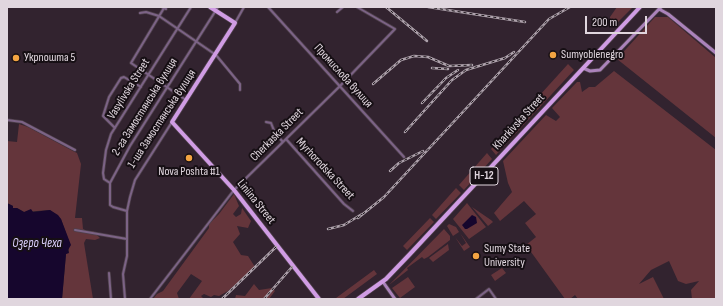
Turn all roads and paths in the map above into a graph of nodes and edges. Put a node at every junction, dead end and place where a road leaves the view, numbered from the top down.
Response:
1 (191, 7) edge
2 (210, 7) edge
3 (244, 7) edge
4 (268, 7) edge
5 (343, 7) edge
6 (357, 7) edge
7 (640, 7) edge
8 (164, 8) edge
9 (660, 8) edge
10 (217, 9) edge
11 (337, 12) dead end
12 (140, 13) dead end
13 (159, 16) junction
14 (235, 24) junction
15 (177, 29) junction
16 (196, 42) junction
17 (716, 53) edge
18 (216, 55) junction
19 (583, 67) junction
20 (148, 76) junction
21 (340, 86) junction
22 (141, 87) junction
23 (167, 88) junction
24 (240, 90) dead end
25 (186, 101) junction
26 (7, 120) edge
27 (172, 122) junction
28 (266, 122) dead end
29 (115, 128) junction
30 (286, 139) junction
31 (283, 142) junction
32 (76, 150) dead end
33 (404, 157) dead end
34 (110, 183) junction
35 (234, 190) junction
36 (127, 211) junction
37 (353, 211) dead end
38 (75, 230) dead end
39 (127, 239) junction
40 (109, 273) dead end
41 (382, 282) junction
42 (111, 299) edge
43 (125, 299) edge
44 (150, 299) edge
45 (319, 299) edge
46 (358, 299) edge
47 (395, 299) edge
48 (476, 299) edge
49 (496, 299) edge

1 - 15 street, Vasylivska Street
2 - 10 main road
3 - 14 street, 1-ша Замостянська вулиця
4 - 21 street, Промислова вулиця
5 - 11 street
6 - 21 street, Cherkaska Street
7 - 19 main road, Kharkivska Street / Н-12
8 - 13 street
9 - 17 street
9 - 19 street
10 - 14 main road
10 - 16 street, 2-га Замостянська вулиця
12 - 13 street
13 - 15 street
13 - 20 street
14 - 18 main road, 1-ша Замостянська вулиця
15 - 16 street
15 - 20 street, Vasylivska Street
16 - 18 street
16 - 23 street, 2-га Замостянська вулиця
18 - 24 street
18 - 25 main road, 1-ша Замостянська вулиця
19 - 41 main road, Kharkivska Street / Н-12
20 - 22 street, Vasylivska Street
20 - 23 street
21 - 30 street, Cherkaska Street
21 - 33 street, Промислова вулиця
22 - 29 street, Vasylivska Street
22 - 29 street
23 - 25 street
23 - 34 street, 2-га Замостянська вулиця
25 - 27 main road, 1-ша Замостянська вулиця
26 - 32 street
27 - 35 main road, Liniina Street
27 - 36 street, 1-ша Замостянська вулиця
28 - 31 street, Myrhorodska Street
29 - 34 street, Vasylivska Street
30 - 31 street, Cherkaska Street
30 - 37 street, Myrhorodska Street
31 - 35 street, Cherkaska Street
34 - 36 street, 2-га Замостянська вулиця
35 - 44 street, Cherkaska Street
35 - 45 main road, Liniina Street
36 - 39 street, 1-ша Замостянська вулиця
38 - 39 street
39 - 43 street, 1-ша Замостянська вулиця
40 - 42 street
41 - 46 main road, Kharkivska Street / Н-12
41 - 47 street
48 - 49 street

